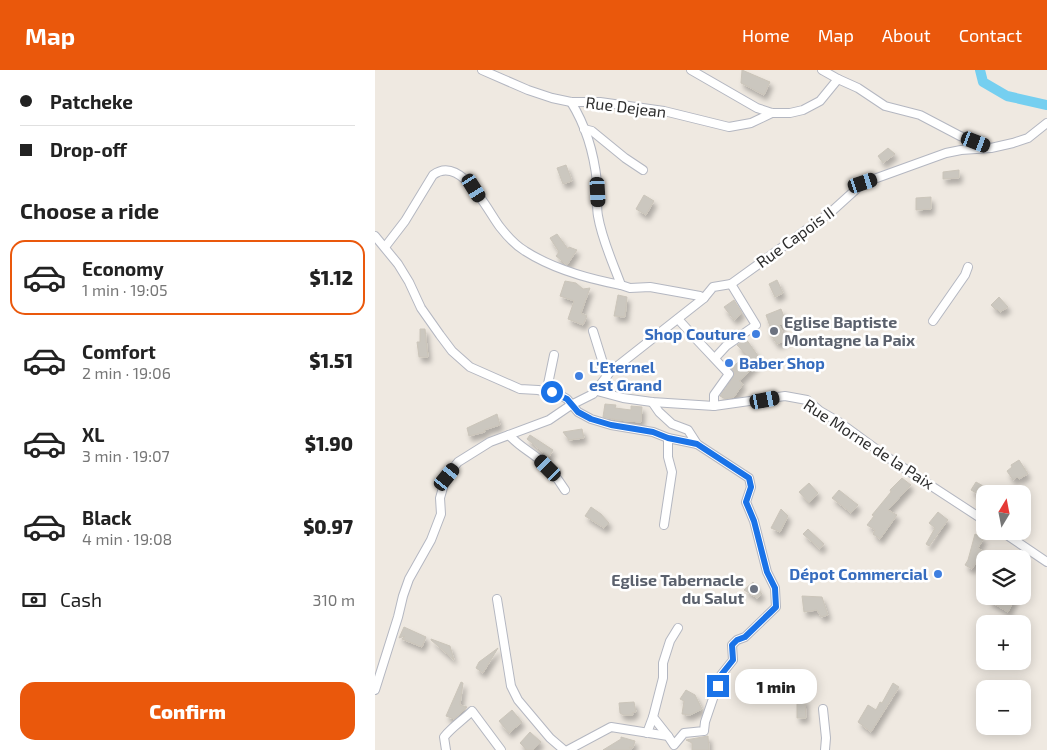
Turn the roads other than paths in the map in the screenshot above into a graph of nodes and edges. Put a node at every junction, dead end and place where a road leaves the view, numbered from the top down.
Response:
1 (482, 70) edge
2 (691, 70) edge
3 (822, 70) edge
4 (838, 79) junction
5 (571, 102) junction
6 (772, 113) junction
7 (1047, 123) edge
8 (585, 129) junction
9 (991, 148) junction
10 (643, 170) dead end
11 (375, 236) edge
12 (385, 246) junction
13 (968, 267) dead end
14 (731, 284) junction
15 (621, 285) junction
16 (704, 298) junction
17 (678, 319) junction
18 (933, 321) dead end
19 (593, 331) dead end
20 (555, 355) dead end
21 (715, 358) junction
22 (607, 376) junction
23 (597, 391) junction
24 (552, 392) junction
25 (652, 402) junction
26 (571, 405) junction
27 (714, 406) junction
28 (509, 435) junction
29 (668, 438) junction
30 (697, 444) junction
31 (565, 490) dead end
32 (976, 515) edge
33 (664, 525) dead end
34 (1014, 540) edge
35 (1047, 562) edge
36 (497, 599) dead end
37 (678, 628) dead end
38 (375, 690) edge
39 (823, 709) dead end
40 (653, 717) junction
41 (647, 734) junction
42 (668, 736) junction
43 (674, 748) edge
44 (446, 750) edge
45 (501, 750) edge
46 (566, 750) edge
47 (825, 750) edge

1 - 5 street, Rue Dejean
2 - 6 street
3 - 4 street
4 - 6 street
4 - 9 street
5 - 6 street, Rue Dejean
5 - 8 street
7 - 9 street, Rue Capois II
8 - 10 street
8 - 15 street
9 - 14 street, Rue Capois II
11 - 12 street
12 - 15 street
12 - 24 street
13 - 18 street
14 - 16 street, Rue Capois II
14 - 21 street
15 - 16 street
16 - 17 street, Rue Capois II
17 - 21 street
17 - 22 street, Rue Capois II
19 - 22 street
20 - 24 street
21 - 27 street
22 - 23 street, Rue Capois II
23 - 25 street, Rue Morne de la Paix
23 - 26 street, Rue Capois II
24 - 26 street
25 - 27 street, Rue Morne de la Paix
25 - 30 street
26 - 28 street, Rue Capois II
26 - 29 street
27 - 32 street, Rue Morne de la Paix
28 - 31 street
28 - 38 street, Rue Capois II
29 - 30 street
29 - 33 street
30 - 43 street
34 - 35 street
36 - 46 street
37 - 40 street
39 - 47 street
40 - 41 street
40 - 42 street
41 - 42 street
41 - 46 street
42 - 43 street
44 - 45 street

